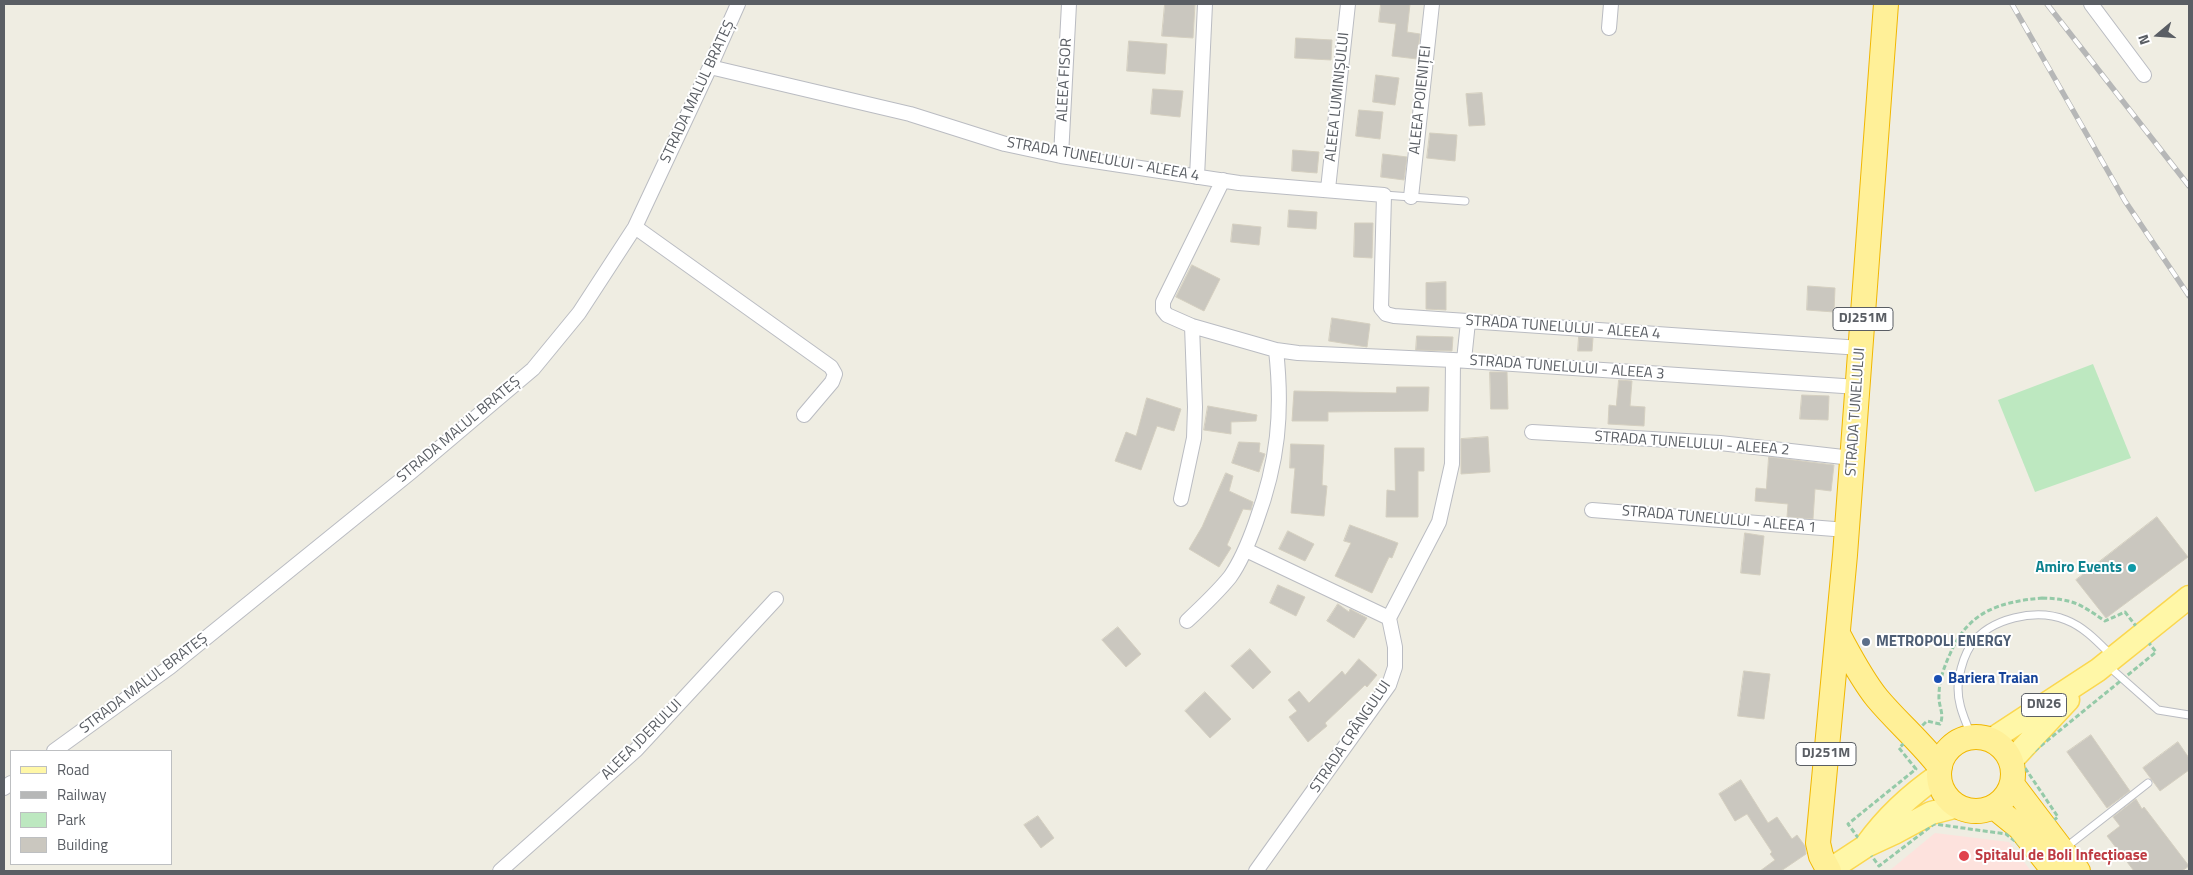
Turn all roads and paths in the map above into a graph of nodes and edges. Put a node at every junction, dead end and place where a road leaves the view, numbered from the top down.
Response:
1 (738, 4) edge
2 (1069, 4) edge
3 (1205, 4) edge
4 (1348, 4) edge
5 (1432, 4) edge
6 (1611, 4) edge
7 (1886, 4) edge
8 (2091, 4) edge
9 (1609, 28) dead end
10 (710, 67) junction
11 (2144, 75) dead end
12 (1060, 156) junction
13 (1197, 176) junction
14 (1223, 180) junction
15 (1328, 190) junction
16 (1384, 195) junction
17 (1411, 197) junction
18 (1465, 201) dead end
19 (635, 227) junction
20 (1468, 322) junction
21 (1192, 326) junction
22 (1861, 348) junction
23 (1276, 350) junction
24 (1458, 360) junction
25 (1858, 387) junction
26 (804, 415) dead end
27 (1532, 432) dead end
28 (1852, 458) junction
29 (1181, 499) dead end
30 (1592, 510) dead end
31 (1846, 530) junction
32 (1246, 550) junction
33 (2189, 597) edge
34 (776, 599) dead end
35 (1389, 618) junction
36 (1187, 621) dead end
37 (1838, 634) junction
38 (2105, 663) junction
39 (2189, 715) edge
40 (1913, 735) junction
41 (1973, 740) junction
42 (55, 750) edge
43 (2011, 761) junction
44 (1940, 771) junction
45 (2148, 783) dead end
46 (2012, 784) junction
47 (1958, 806) junction
48 (1994, 807) junction
49 (1866, 846) junction
50 (2059, 861) edge
51 (500, 871) edge
52 (1256, 871) edge
53 (1828, 871) edge
54 (2078, 871) edge

1 - 10 street, STRADA MALUL BRATEȘ
2 - 12 street, ALEEA FISOR
3 - 13 street
4 - 15 street, ALEEA LUMINIȘULUI
5 - 17 street, ALEEA POIENIȚEI
6 - 9 street
7 - 22 highway, STRADA TUNELULUI / DJ251M
8 - 11 street
10 - 12 street, STRADA TUNELULUI - ALEEA 4
10 - 19 street, STRADA MALUL BRATEȘ
12 - 13 street, STRADA TUNELULUI - ALEEA 4
13 - 14 street, STRADA TUNELULUI - ALEEA 4
14 - 15 street, STRADA TUNELULUI - ALEEA 4
14 - 21 street, STRADA TUNELULUI - ALEEA 3
15 - 16 street, STRADA TUNELULUI - ALEEA 4
16 - 17 lane, STRADA TUNELULUI - ALEEA 4
16 - 20 street, STRADA TUNELULUI - ALEEA 4
17 - 18 lane, STRADA TUNELULUI - ALEEA 4
19 - 26 street
19 - 42 street, STRADA MALUL BRATEȘ
20 - 22 street, STRADA TUNELULUI - ALEEA 4
20 - 24 street
21 - 23 street, STRADA TUNELULUI - ALEEA 3
21 - 29 street
22 - 25 highway, STRADA TUNELULUI / DJ251M
23 - 24 street, STRADA TUNELULUI - ALEEA 3
23 - 32 street
24 - 25 street, STRADA TUNELULUI - ALEEA 3
24 - 35 street
25 - 28 highway, STRADA TUNELULUI / DJ251M
27 - 28 street, STRADA TUNELULUI - ALEEA 2
28 - 31 highway, STRADA TUNELULUI / DJ251M
30 - 31 street, STRADA TUNELULUI - ALEEA 1
31 - 37 highway, STRADA TUNELULUI / DJ251M
32 - 35 street
32 - 36 street
33 - 38 main road, DN26
34 - 51 street, ALEEA JDERULUI
35 - 52 street, STRADA CRÂNGULUI
37 - 40 highway
37 - 53 highway, DJ251M
38 - 39 lane
38 - 41 main road, DN26
38 - 41 lane
38 - 43 main road, DN26
40 - 41 highway
40 - 44 highway
41 - 43 highway
41 - 44 highway, DN26
43 - 46 highway
44 - 47 highway
44 - 49 main road, DN26
45 - 50 lane
46 - 48 highway
46 - 50 highway
47 - 48 highway, DN26
47 - 49 main road, DN26
48 - 50 highway
49 - 53 main road, DN26
50 - 54 highway

